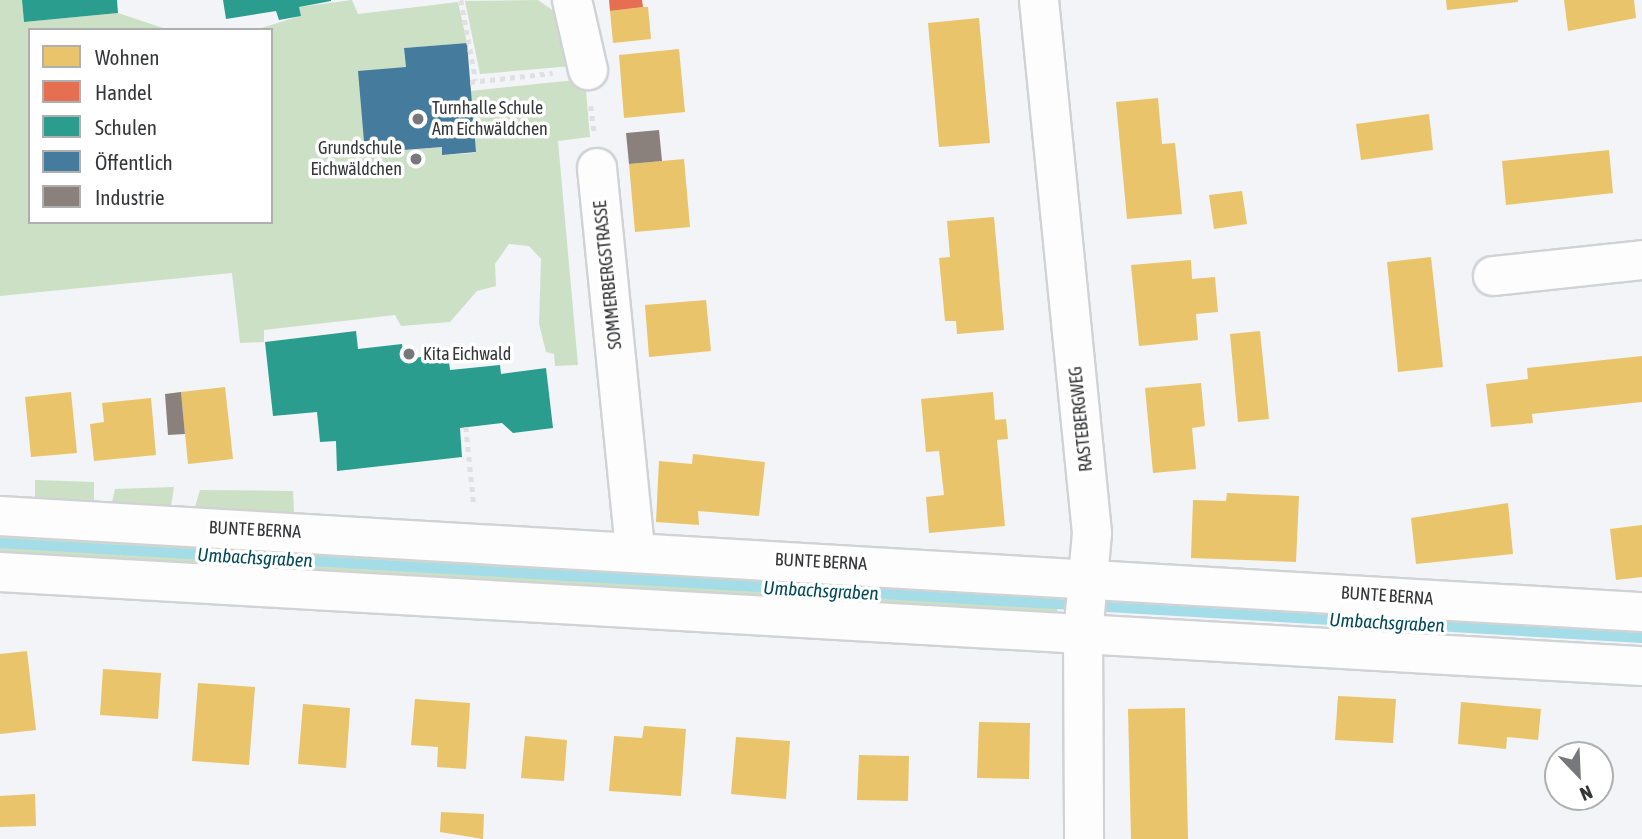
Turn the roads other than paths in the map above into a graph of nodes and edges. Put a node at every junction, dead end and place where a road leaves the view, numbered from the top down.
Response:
1 (572, 0) edge
2 (1040, 0) edge
3 (588, 70) road end
4 (597, 168) road end
5 (1642, 260) edge
6 (1493, 276) dead end
7 (0, 516) edge
8 (635, 552) junction
9 (0, 572) edge
10 (1086, 605) junction
11 (1642, 612) edge
12 (1642, 666) edge
13 (1084, 839) edge

1 - 3 street
2 - 10 street, RASTEBERGWEG
4 - 8 street, SOMMERBERGSTRASSE
5 - 6 street
7 - 8 street, BUNTE BERNA
8 - 10 street, BUNTE BERNA
9 - 10 street, BUNTE BERNA
10 - 11 street, BUNTE BERNA
10 - 12 street, BUNTE BERNA
10 - 13 street, RASTEBERGWEG

